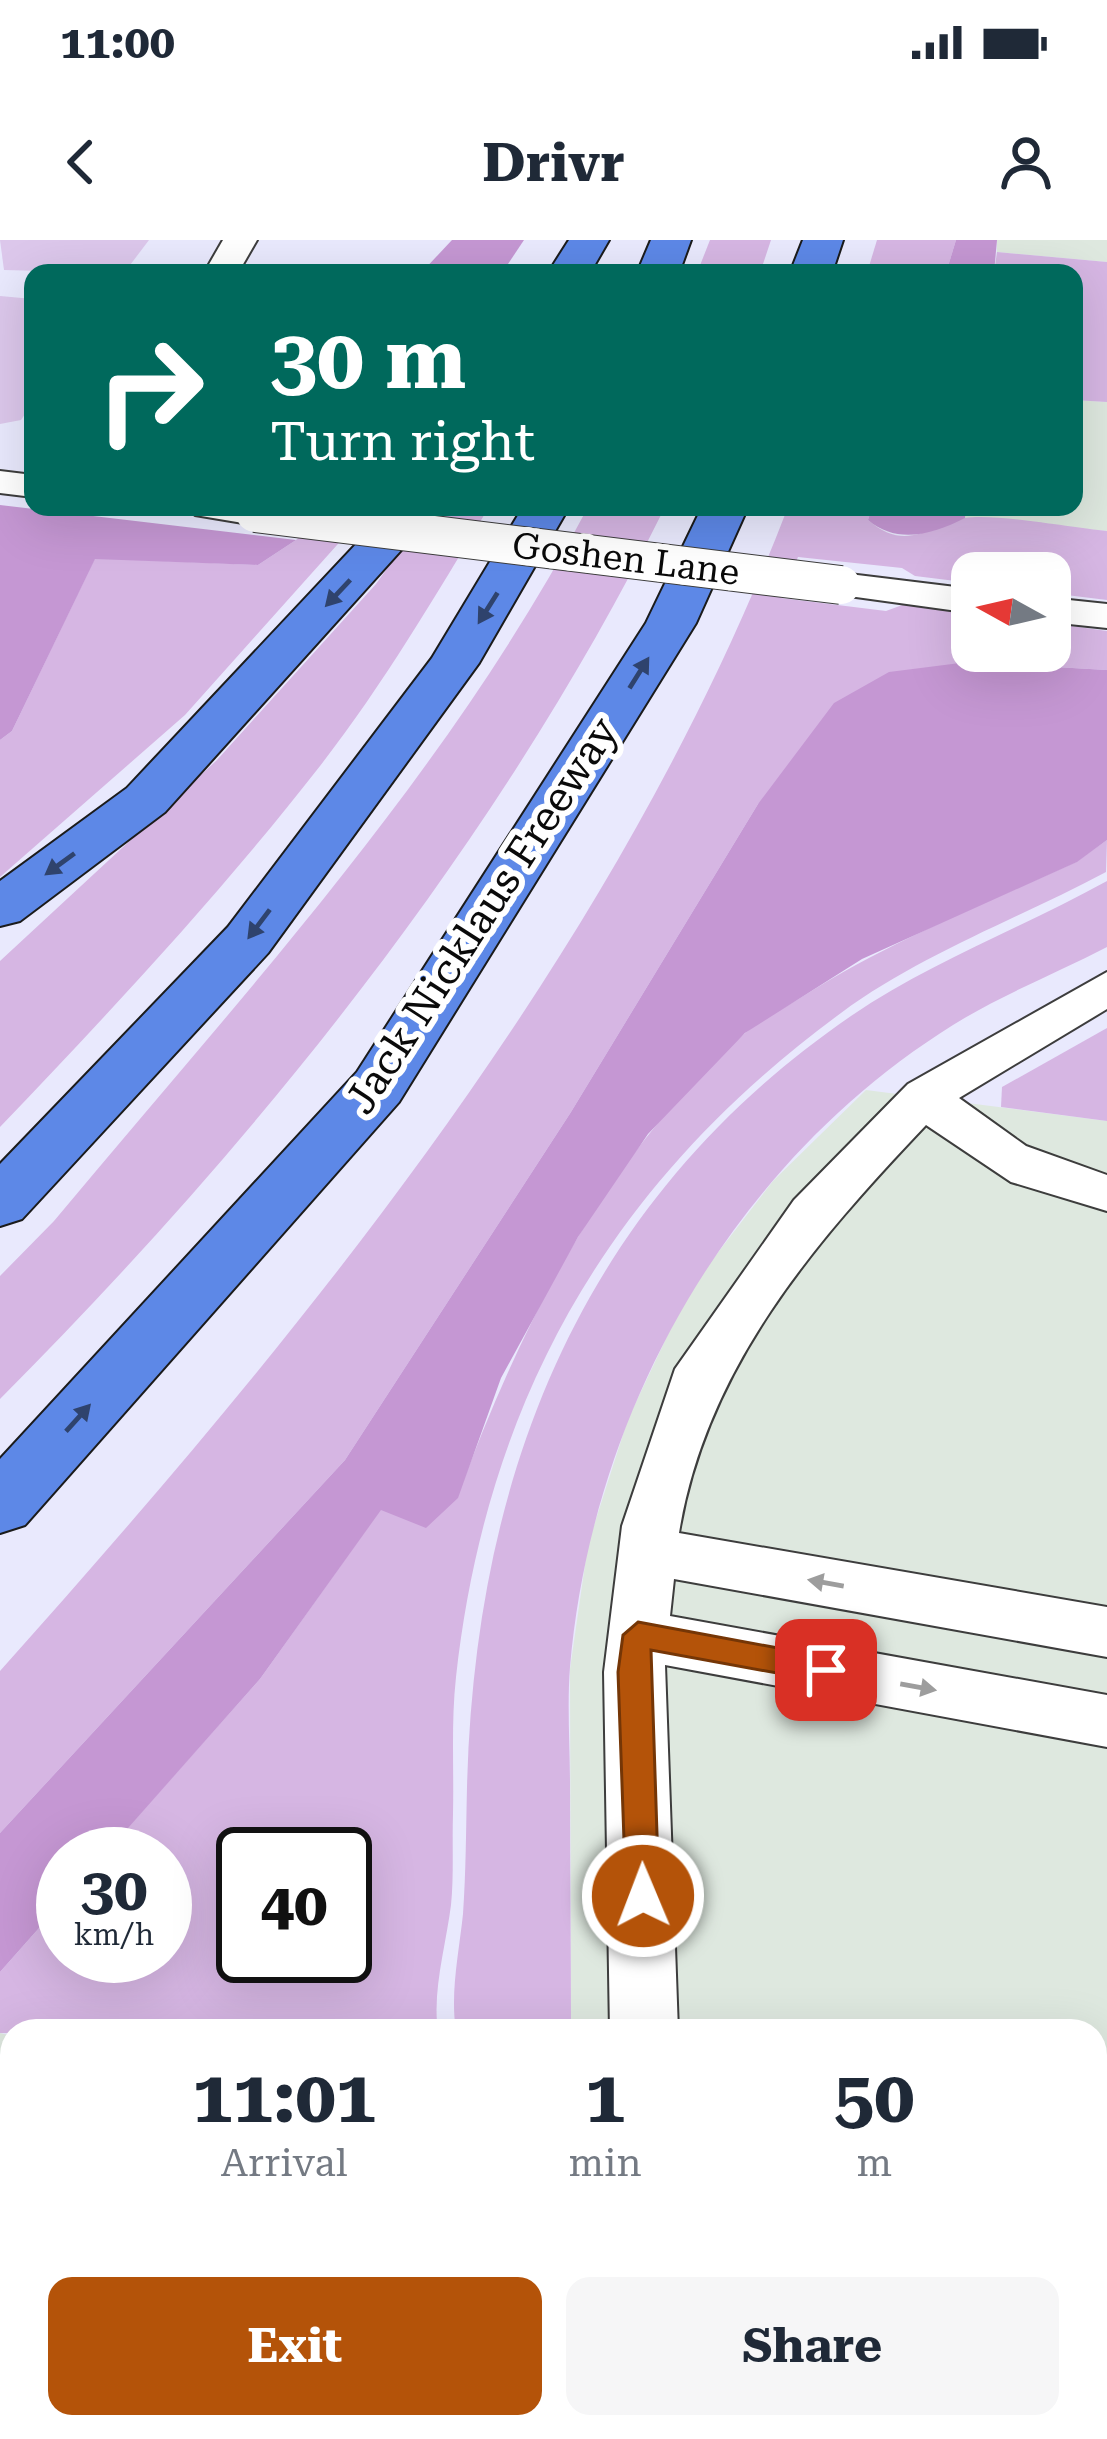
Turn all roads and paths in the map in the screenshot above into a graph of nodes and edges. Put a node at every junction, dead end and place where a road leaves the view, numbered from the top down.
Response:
1 (279, 516) edge
2 (410, 516) edge
3 (541, 516) edge
4 (721, 516) edge
5 (951, 598) edge
6 (1071, 612) edge
7 (1107, 616) edge
8 (0, 908) edge
9 (1107, 988) edge
10 (925, 1096) junction
11 (1107, 1193) edge
12 (0, 1204) edge
13 (0, 1505) edge
14 (648, 1551) junction
15 (1107, 1632) edge
16 (638, 1635) junction
17 (1107, 1721) edge
18 (644, 2019) edge

1 - 5 street, Goshen Lane, bridge
2 -> 8 highway
3 -> 12 highway
13 -> 4 highway, Jack Nicklaus Freeway
6 - 7 street
9 - 10 street
10 - 11 street
10 - 14 street
15 -> 14 street
14 - 16 street
16 -> 17 street
16 - 18 street

